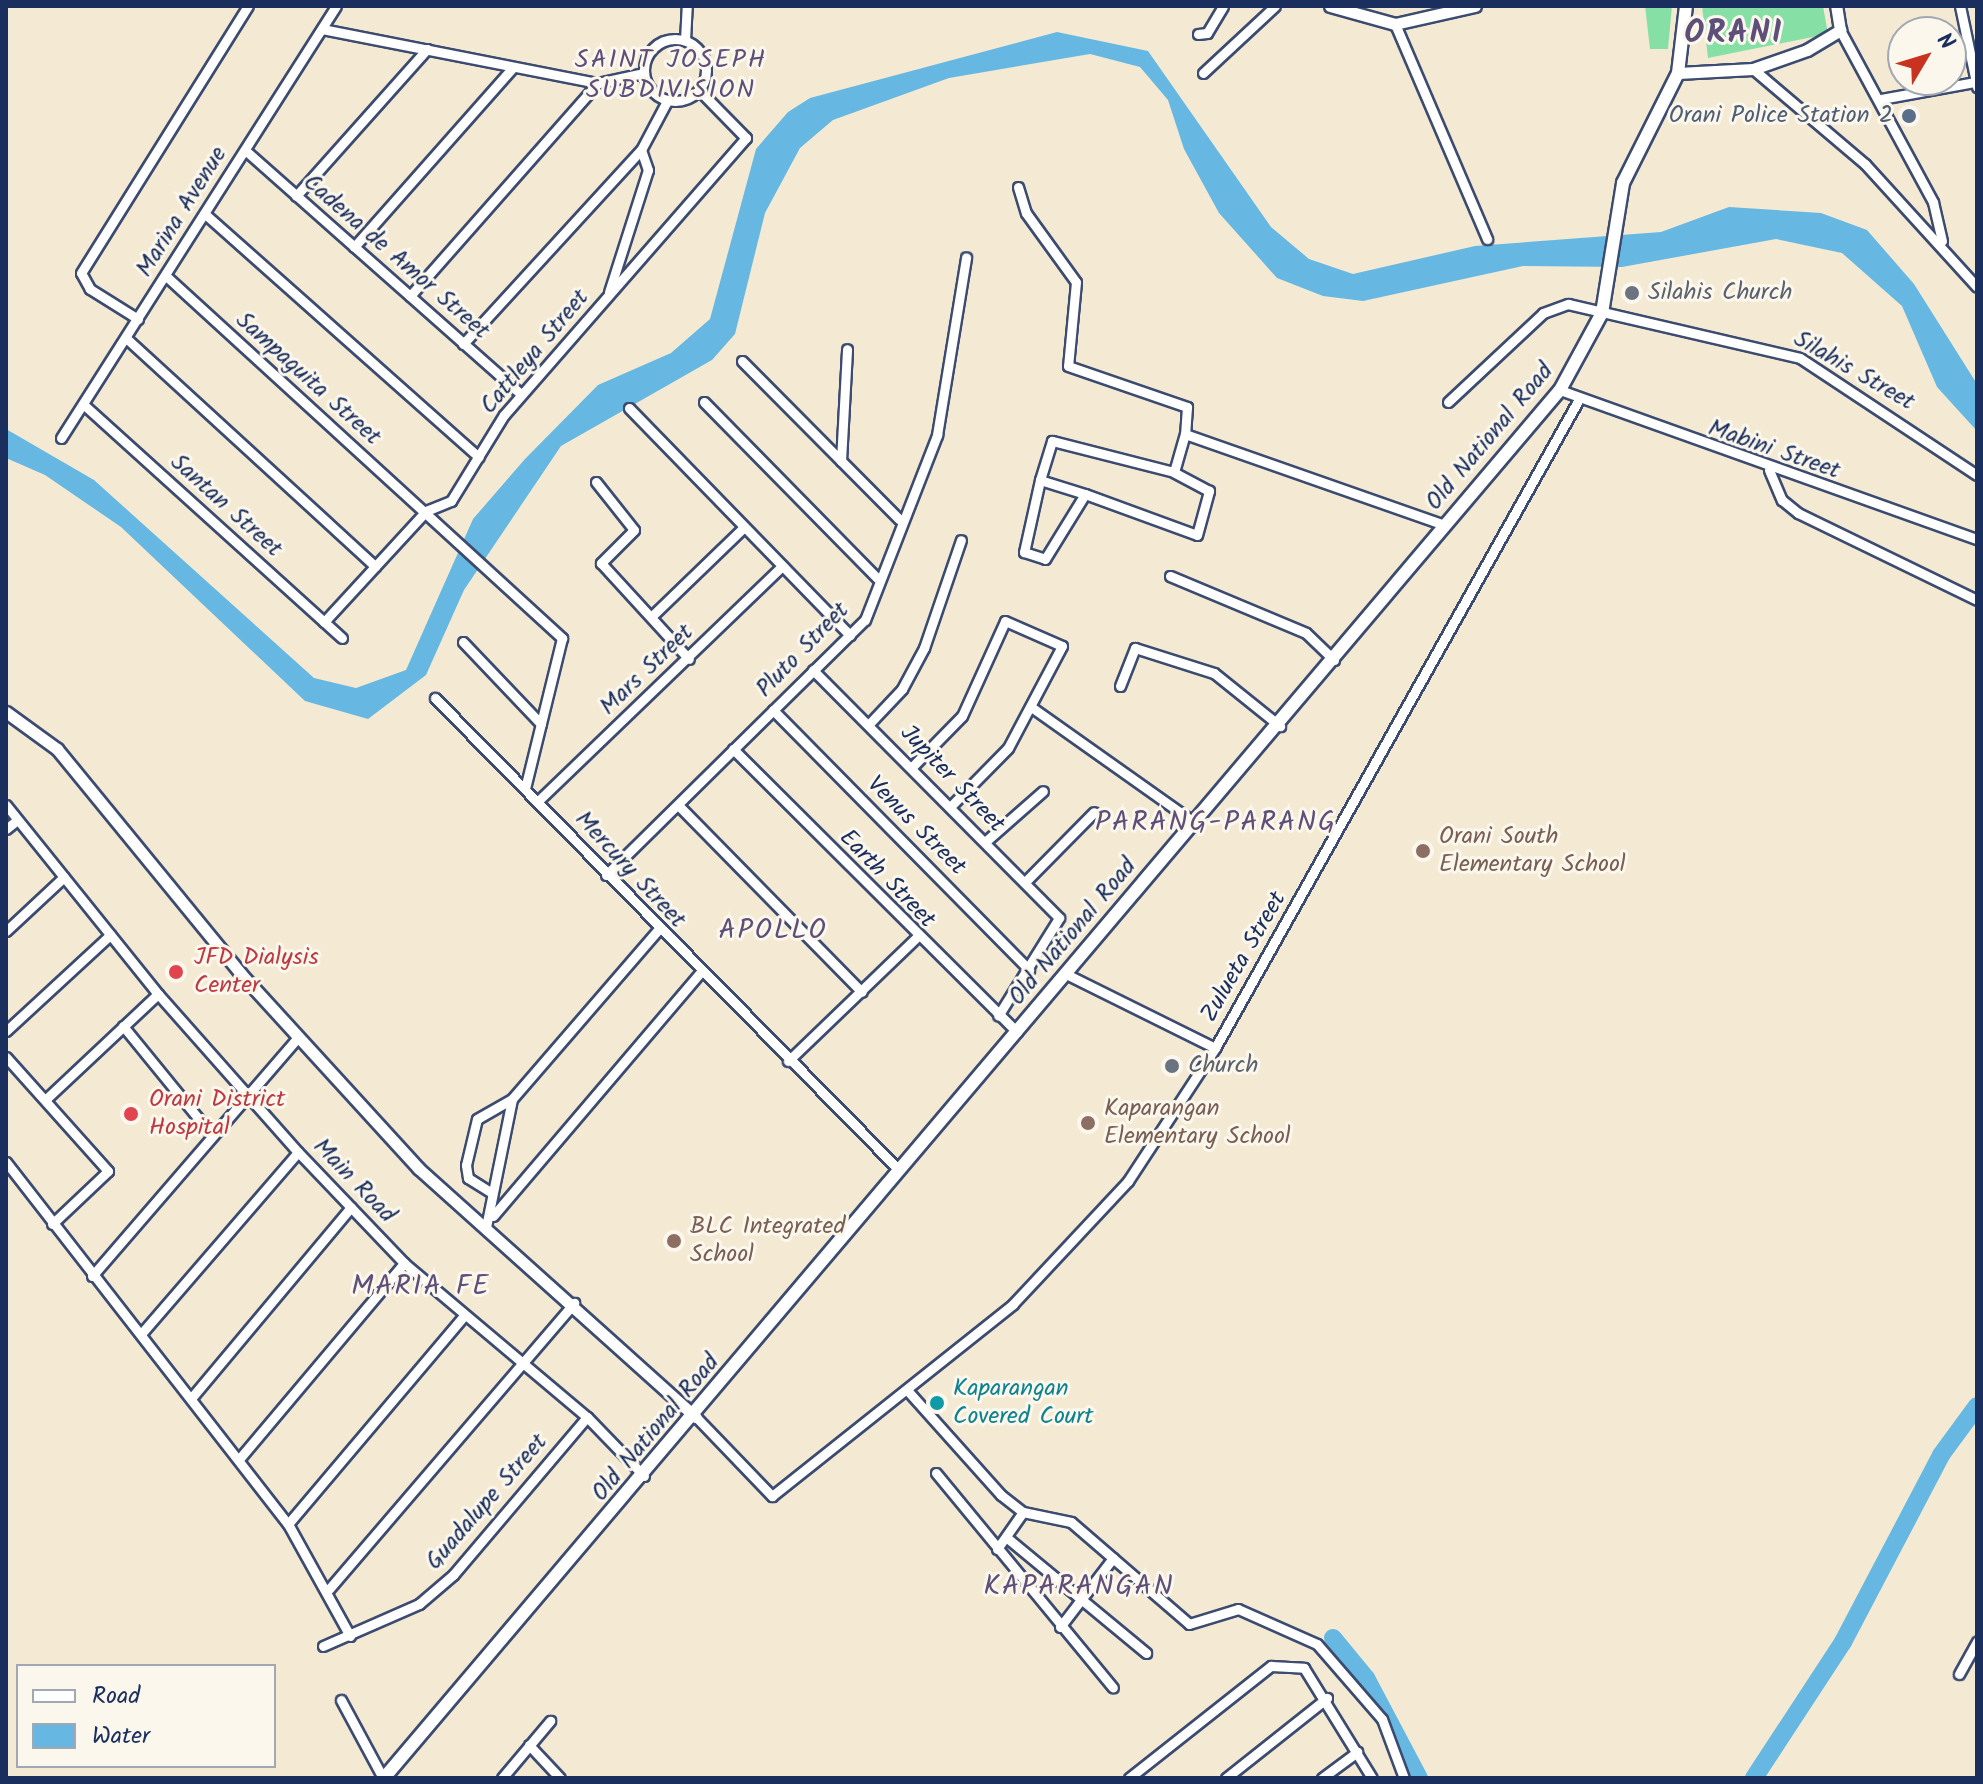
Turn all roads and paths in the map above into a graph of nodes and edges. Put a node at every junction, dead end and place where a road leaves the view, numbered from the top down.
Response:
1 (248, 6) edge
2 (336, 6) edge
3 (687, 6) edge
4 (1223, 6) edge
5 (1275, 6) edge
6 (1330, 6) edge
7 (1475, 6) edge
8 (1686, 6) edge
9 (1836, 6) edge
10 (1960, 6) edge
11 (1395, 24) junction
12 (322, 29) junction
13 (1840, 30) junction
14 (1198, 34) dead end
15 (685, 40) junction
16 (427, 49) junction
17 (513, 67) junction
18 (1753, 69) junction
19 (643, 73) junction
20 (1203, 73) dead end
21 (1678, 73) junction
22 (598, 83) junction
23 (1976, 85) edge
24 (700, 91) junction
25 (1881, 99) junction
26 (667, 101) junction
27 (245, 150) junction
28 (641, 150) junction
29 (1018, 187) dead end
30 (296, 196) junction
31 (205, 214) junction
32 (1487, 239) dead end
33 (1942, 241) junction
34 (354, 247) junction
35 (966, 257) dead end
36 (166, 276) junction
37 (1977, 287) edge
38 (608, 295) junction
39 (410, 296) junction
40 (1602, 313) junction
41 (138, 319) junction
42 (126, 338) junction
43 (463, 344) junction
44 (847, 349) dead end
45 (742, 361) dead end
46 (1560, 390) junction
47 (521, 394) junction
48 (1578, 401) junction
49 (704, 402) dead end
50 (1448, 402) dead end
51 (83, 404) junction
52 (629, 408) dead end
53 (1185, 434) junction
54 (61, 438) dead end
55 (479, 457) junction
56 (841, 461) junction
57 (1769, 470) junction
58 (1174, 472) junction
59 (1977, 475) edge
60 (1040, 480) junction
61 (596, 482) dead end
62 (1085, 494) junction
63 (426, 511) junction
64 (899, 519) junction
65 (1445, 525) junction
66 (743, 528) junction
67 (1977, 539) edge
68 (961, 540) dead end
69 (375, 566) junction
70 (782, 566) junction
71 (1170, 576) dead end
72 (877, 578) junction
73 (1977, 600) edge
74 (652, 616) junction
75 (324, 622) junction
76 (850, 635) junction
77 (342, 638) dead end
78 (463, 642) dead end
79 (689, 659) junction
80 (1334, 660) junction
81 (813, 670) junction
82 (1120, 686) dead end
83 (435, 698) dead end
84 (1034, 709) junction
85 (773, 710) junction
86 (6, 712) edge
87 (870, 723) junction
88 (541, 724) junction
89 (1281, 726) junction
90 (733, 749) junction
91 (912, 767) junction
92 (525, 789) junction
93 (1043, 791) dead end
94 (538, 801) junction
95 (6, 805) edge
96 (678, 805) junction
97 (950, 807) junction
98 (1094, 812) dead end
99 (17, 820) junction
100 (1195, 823) junction
101 (6, 829) edge
102 (985, 842) junction
103 (606, 875) junction
104 (64, 877) junction
105 (1025, 882) junction
106 (658, 930) junction
107 (6, 931) edge
108 (110, 935) junction
109 (916, 938) junction
110 (1029, 970) junction
111 (701, 972) junction
112 (1066, 974) junction
113 (862, 992) junction
114 (158, 994) junction
115 (998, 1016) junction
116 (123, 1026) junction
117 (6, 1031) edge
118 (1017, 1032) junction
119 (298, 1037) junction
120 (1215, 1048) junction
121 (6, 1057) edge
122 (788, 1061) junction
123 (245, 1095) junction
124 (512, 1099) junction
125 (45, 1100) junction
126 (212, 1135) junction
127 (298, 1152) junction
128 (6, 1162) edge
129 (899, 1170) junction
130 (492, 1193) junction
131 (351, 1207) junction
132 (493, 1216) junction
133 (52, 1224) junction
134 (486, 1227) junction
135 (404, 1263) junction
136 (92, 1276) junction
137 (575, 1303) junction
138 (464, 1316) junction
139 (141, 1334) junction
140 (524, 1364) junction
141 (907, 1390) junction
142 (193, 1396) junction
143 (587, 1417) junction
144 (696, 1417) junction
145 (240, 1458) junction
146 (936, 1473) dead end
147 (645, 1477) junction
148 (1023, 1512) junction
149 (288, 1524) junction
150 (1006, 1537) junction
151 (997, 1549) junction
152 (1113, 1558) junction
153 (329, 1589) junction
154 (1081, 1601) junction
155 (1060, 1627) junction
156 (350, 1636) junction
157 (1977, 1642) edge
158 (323, 1646) dead end
159 (1146, 1653) dead end
160 (1959, 1674) dead end
161 (1113, 1688) dead end
162 (1327, 1698) junction
163 (341, 1700) dead end
164 (550, 1721) dead end
165 (529, 1745) junction
166 (1357, 1752) junction
167 (384, 1778) edge
168 (502, 1778) edge
169 (560, 1778) edge
170 (1129, 1778) edge
171 (1226, 1778) edge
172 (1322, 1778) edge
173 (1372, 1778) edge
174 (1404, 1778) edge

1 - 41 street
2 - 12 street, Marina Avenue
3 - 15 street
4 - 14 street
5 - 20 street
6 - 11 street
7 - 11 street
8 - 21 main road, Old National Road
9 - 13 street
10 - 23 street
11 - 32 street
12 - 16 street
12 - 27 street, Marina Avenue
13 - 18 street
13 - 25 street
15 - 19 street
15 - 24 street
16 - 17 street
16 - 30 street
17 - 22 street
17 - 34 street
18 - 21 street
18 - 33 street
19 - 22 street
19 - 26 street
21 - 40 main road, Old National Road
22 - 39 street
23 - 25 street
24 - 26 street
24 - 38 street, Cattleya Street
25 - 33 street
26 - 28 street
27 - 30 street, Cadena de Amor Street
27 - 31 street, Marina Avenue
28 - 38 street
28 - 43 street
29 - 53 street
30 - 34 street, Cadena de Amor Street
31 - 36 street, Marina Avenue
31 - 55 street
33 - 37 street
34 - 39 street, Cadena de Amor Street
35 - 64 street, Pluto Street
36 - 41 street, Marina Avenue
36 - 63 street, Sampaguita Street
38 - 47 street, Cattleya Street
39 - 43 street, Cadena de Amor Street
40 - 46 main road, Old National Road
40 - 50 street, Silahis Street
40 - 59 street, Silahis Street
41 - 42 street, Marina Avenue
42 - 51 street, Marina Avenue
42 - 69 street
43 - 47 street, Cadena de Amor Street
44 - 56 street
45 - 56 street
46 - 48 street, Mabini Street
46 - 65 main road, Old National Road
47 - 55 street, Cattleya Street
48 - 57 street, Mabini Street
48 - 120 street, Zulueta Street
49 - 72 street
51 - 54 street, Marina Avenue
51 - 75 street, Santan Street
52 - 66 street
53 - 58 street
53 - 65 street
55 - 63 street, Cattleya Street
56 - 64 street
57 - 67 street, Mabini Street
57 - 73 street
58 - 60 street
58 - 62 street
60 - 62 street
60 - 62 street
61 - 74 street
63 - 69 street, Cattleya Street
63 - 88 street, Sampaguita Street
64 - 72 street, Pluto Street
65 - 80 main road, Old National Road
66 - 70 street
66 - 74 street
68 - 87 street
69 - 75 street, Cattleya Street
70 - 76 street
70 - 79 street, Mars Street
71 - 80 street
72 - 76 street, Pluto Street
74 - 79 street
75 - 77 street, Santan Street
76 - 81 street, Pluto Street
78 - 88 street
79 - 94 street, Mars Street
80 - 89 main road, Old National Road
81 - 85 street, Pluto Street
81 - 87 street, Jupiter Street
82 - 89 street
83 - 92 street, Mercury Street
84 - 91 street
84 - 97 street
84 - 100 street
85 - 90 street, Pluto Street
85 - 110 street, Venus Street
86 - 119 street
87 - 91 street, Jupiter Street
88 - 92 street
89 - 100 main road, Old National Road
90 - 96 street, Pluto Street
90 - 109 street, Earth Street
91 - 97 street, Jupiter Street
92 - 94 street, Mercury Street
93 - 102 street
94 - 103 street, Mercury Street
95 - 99 street, Main Road
96 - 103 street, Pluto Street
96 - 113 street
97 - 102 street, Jupiter Street
98 - 105 street
99 - 101 street
99 - 104 street, Main Road
100 - 112 main road, Old National Road
102 - 105 street, Jupiter Street
103 - 106 street, Mercury Street
104 - 107 street
104 - 108 street, Main Road
105 - 110 street, Jupiter Street
106 - 111 street, Mercury Street
106 - 124 street
108 - 114 street, Main Road
108 - 117 street
109 - 113 street
109 - 115 street, Earth Street
110 - 115 street
111 - 122 street, Mercury Street
111 - 132 street
112 - 118 main road, Old National Road
112 - 120 street
113 - 122 street
114 - 116 street
114 - 123 street, Main Road
115 - 118 street, Earth Street
116 - 125 street
116 - 126 street
118 - 129 main road, Old National Road
119 - 123 street
119 - 134 street
120 - 141 street, Zulueta Street
121 - 125 street
122 - 129 street, Mercury Street
123 - 126 street
123 - 127 street, Main Road
124 - 130 street
124 - 130 street
125 - 133 street
126 - 136 street
127 - 131 street, Main Road
127 - 139 street
128 - 133 street
129 - 144 main road, Old National Road
130 - 132 street
131 - 135 street, Main Road
131 - 142 street
132 - 134 street
133 - 136 street
134 - 137 street
135 - 138 street, Main Road
135 - 145 street
136 - 139 street
137 - 140 street
137 - 144 street
138 - 140 street, Main Road
138 - 149 street
139 - 142 street
140 - 143 street, Main Road
140 - 153 street
141 - 144 street, Zulueta Street
141 - 148 street
142 - 145 street
143 - 147 street, Main Road
143 - 156 street, Guadalupe Street
144 - 147 main road, Old National Road
145 - 149 street
146 - 151 street
147 - 167 main road, Old National Road
148 - 150 street
148 - 152 street
149 - 153 street
150 - 151 street
150 - 154 street
151 - 155 street
152 - 154 street
152 - 174 street
153 - 156 street
154 - 155 street
154 - 159 street
155 - 161 street
156 - 158 street, Guadalupe Street
157 - 160 street
162 - 166 street
162 - 170 street
162 - 171 street
163 - 167 street
164 - 165 street
165 - 168 street
165 - 169 street
166 - 172 street
166 - 173 street

